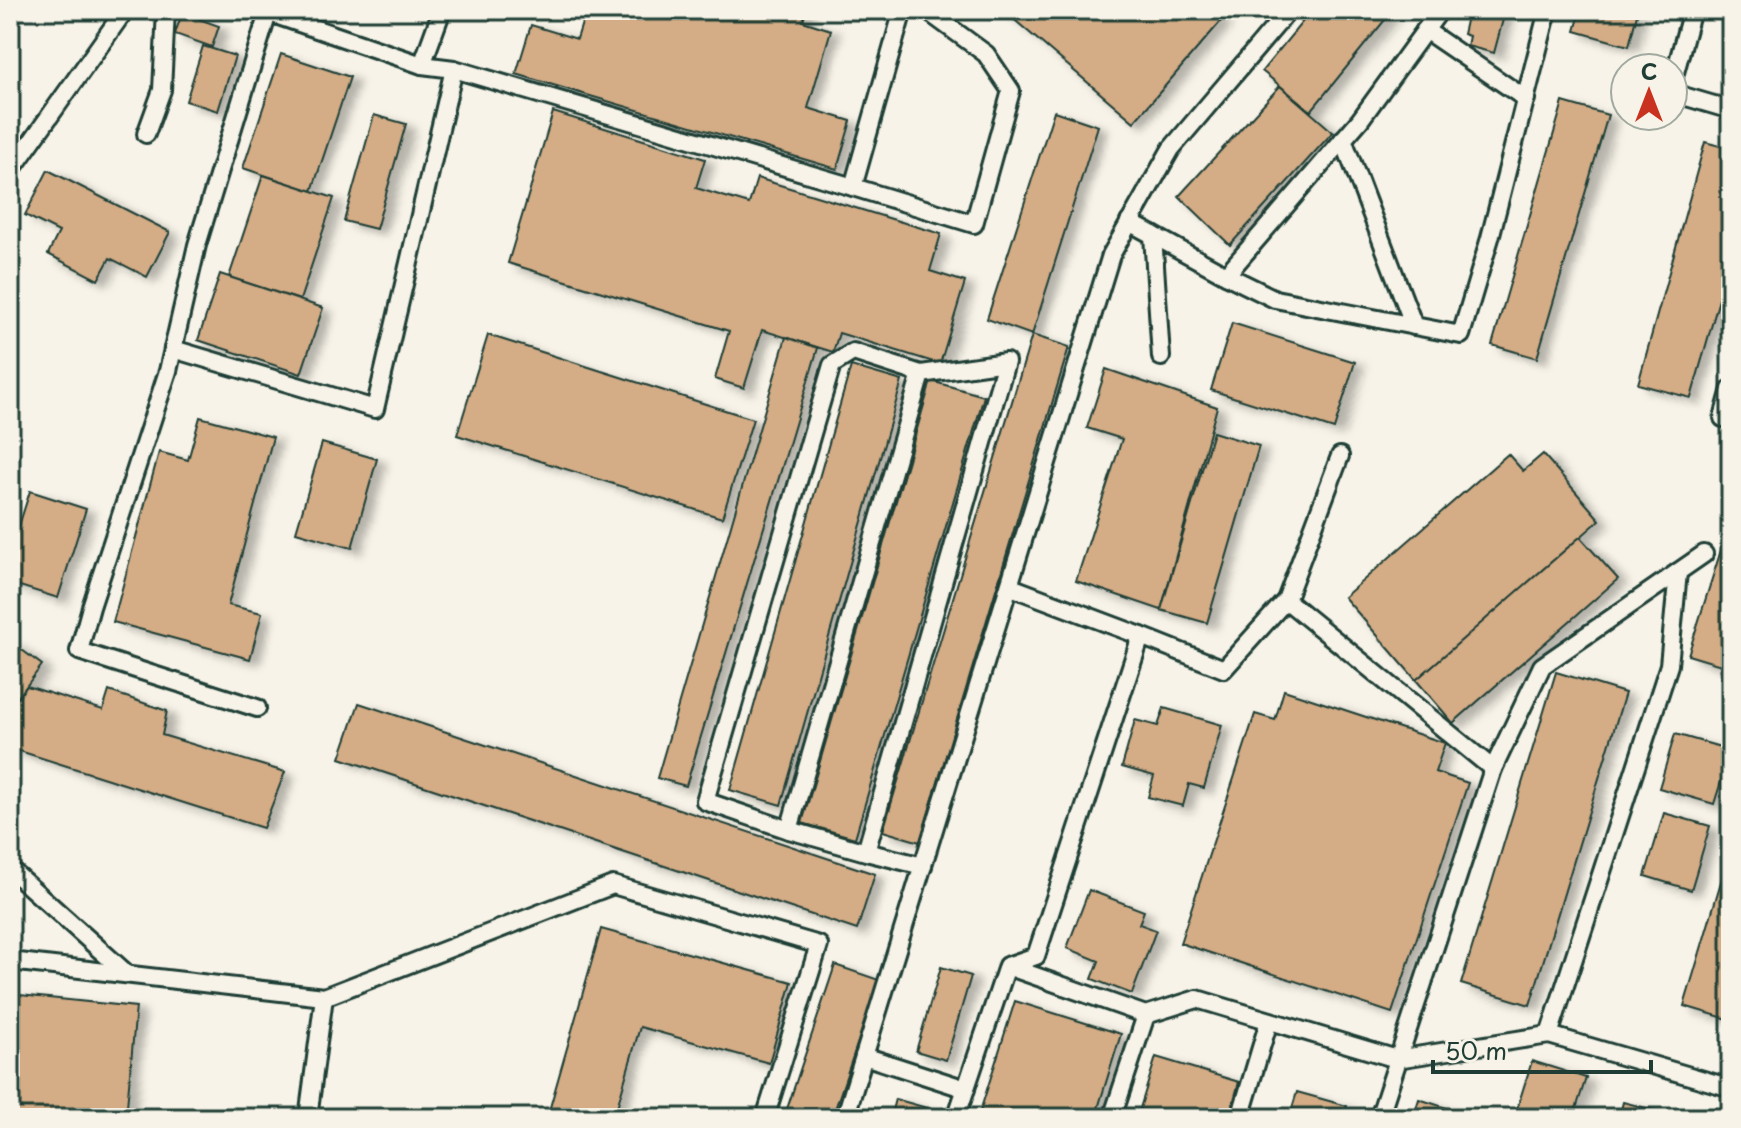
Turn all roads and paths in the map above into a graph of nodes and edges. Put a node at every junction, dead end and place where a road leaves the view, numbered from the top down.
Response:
1 (125, 10) edge
2 (166, 10) edge
3 (442, 10) edge
4 (903, 10) edge
5 (926, 10) edge
6 (1289, 10) edge
7 (1440, 10) edge
8 (1548, 10) edge
9 (1692, 10) edge
10 (264, 11) edge
11 (1425, 30) junction
12 (1681, 52) edge
13 (422, 65) junction
14 (454, 69) junction
15 (1689, 98) edge
16 (1526, 99) junction
17 (1731, 110) edge
18 (146, 134) dead end
19 (1343, 139) junction
20 (10, 172) edge
21 (853, 187) junction
22 (1129, 222) junction
23 (1153, 235) junction
24 (1226, 275) junction
25 (1414, 326) junction
26 (173, 349) junction
27 (1161, 357) dead end
28 (921, 374) junction
29 (1731, 389) edge
30 (1723, 418) dead end
31 (1340, 456) dead end
32 (1704, 554) dead end
33 (1678, 572) junction
34 (1011, 587) junction
35 (1286, 600) junction
36 (1141, 636) junction
37 (257, 708) dead end
38 (1493, 769) junction
39 (789, 830) junction
40 (866, 852) junction
41 (923, 866) junction
42 (10, 869) edge
43 (10, 961) edge
44 (1007, 966) junction
45 (127, 974) junction
46 (324, 997) junction
47 (1146, 1015) junction
48 (1269, 1021) junction
49 (1549, 1035) junction
50 (864, 1056) junction
51 (1397, 1059) junction
52 (1731, 1088) edge
53 (966, 1089) junction
54 (308, 1118) edge
55 (765, 1118) edge
56 (845, 1118) edge
57 (956, 1118) edge
58 (1112, 1118) edge
59 (1240, 1118) edge
60 (1379, 1118) edge

1 - 20 lane
2 - 18 lane
3 - 13 lane
4 - 21 lane
5 - 21 lane
6 - 22 lane
7 - 11 lane
8 - 16 lane
9 - 12 lane
10 - 13 lane
10 - 26 lane
11 - 16 lane
11 - 19 lane
13 - 14 lane
14 - 21 lane
14 - 26 lane
15 - 17 lane
16 - 25 lane
19 - 24 lane
19 - 25 lane
22 - 23 lane
22 - 34 lane
23 - 24 lane
23 - 27 lane
24 - 25 lane
26 - 37 lane
28 - 39 lane
28 - 39 lane
28 - 40 lane
29 - 30 lane
31 - 35 lane
32 - 33 lane
33 - 38 lane
33 - 49 lane
34 - 36 lane
34 - 41 lane
35 - 36 lane
35 - 38 lane
36 - 44 lane
38 - 51 lane
39 - 40 lane
40 - 41 lane
41 - 50 lane
42 - 45 lane
43 - 45 lane
44 - 47 lane
44 - 53 lane
45 - 46 lane
46 - 54 lane
46 - 55 lane
47 - 48 lane
47 - 58 lane
48 - 51 lane
48 - 59 lane
49 - 51 lane
49 - 52 lane
50 - 53 lane
50 - 56 lane
51 - 60 lane
53 - 57 lane

